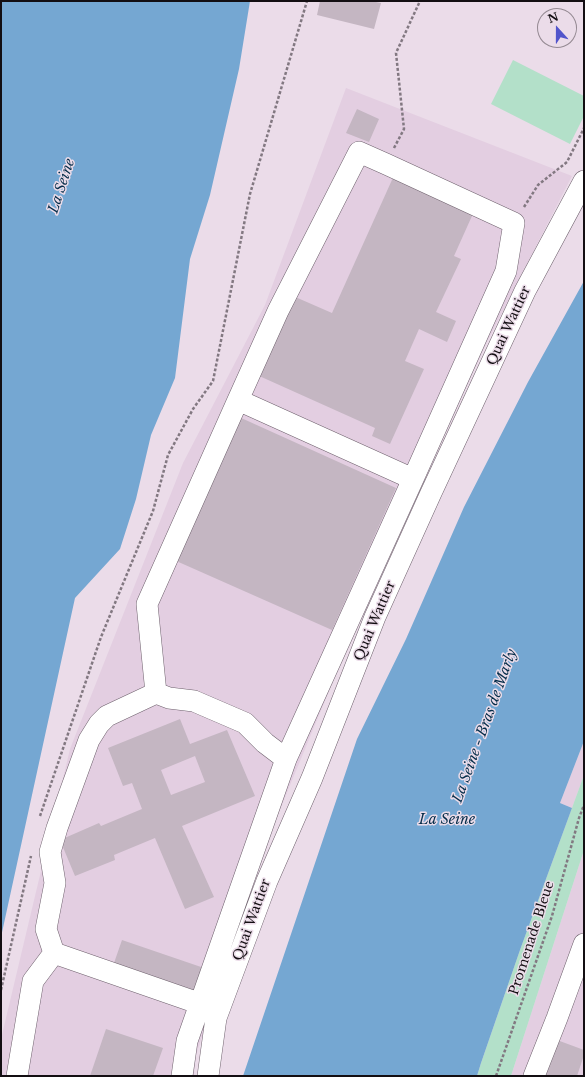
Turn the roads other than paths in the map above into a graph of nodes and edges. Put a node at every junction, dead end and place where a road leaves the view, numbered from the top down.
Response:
1 (584, 181) edge
2 (238, 400) junction
3 (413, 479) junction
4 (156, 693) junction
5 (286, 758) junction
6 (584, 944) edge
7 (54, 953) junction
8 (201, 1004) junction
9 (16, 1076) edge
10 (182, 1076) edge
11 (208, 1076) edge
12 (534, 1076) edge

1 - 11 street, Quai Wattier
2 - 3 street
2 - 3 street
2 - 4 street
3 - 5 street
4 - 5 street
4 - 7 street
5 - 8 street
6 - 12 street
7 - 8 street
7 - 9 street
8 - 10 street

